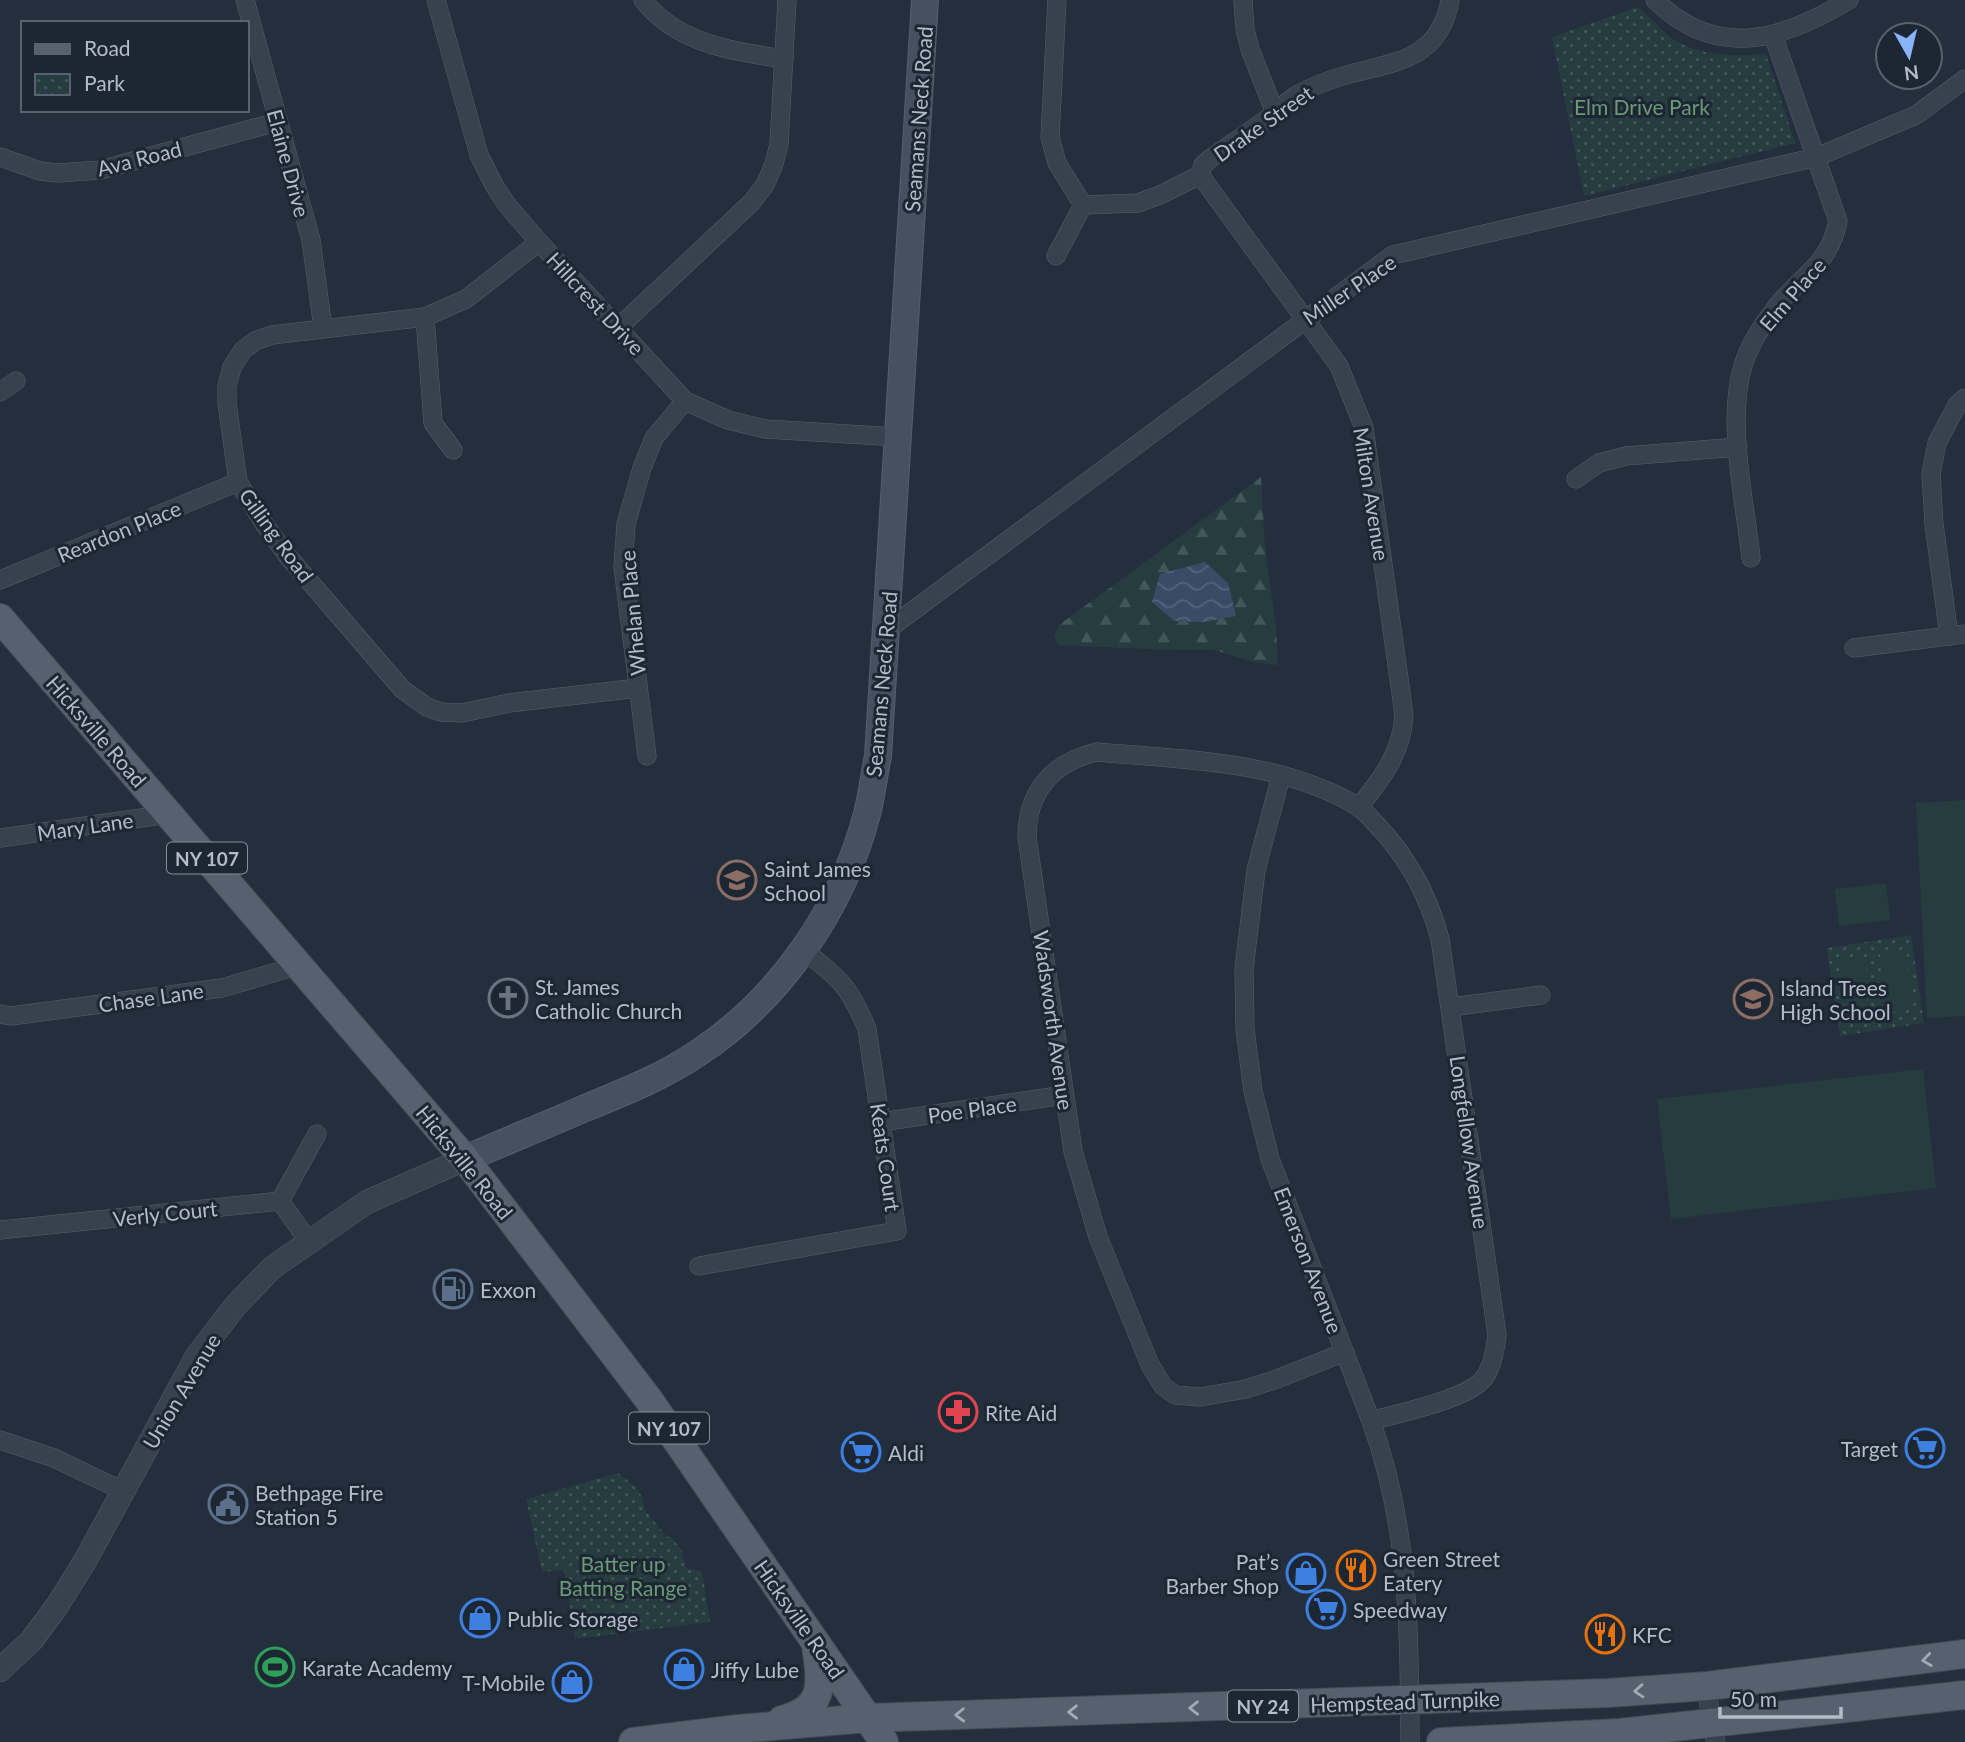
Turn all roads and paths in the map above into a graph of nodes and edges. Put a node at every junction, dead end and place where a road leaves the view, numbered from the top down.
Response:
1 (245, 0) edge
2 (436, 0) edge
3 (643, 0) edge
4 (787, 0) edge
5 (925, 0) edge
6 (1057, 0) edge
7 (1243, 0) edge
8 (1450, 0) edge
9 (1656, 0) edge
10 (1849, 0) edge
11 (1773, 35) junction
12 (783, 59) junction
13 (1964, 81) edge
14 (1275, 113) junction
15 (277, 122) junction
16 (0, 157) edge
17 (1817, 157) junction
18 (1200, 175) junction
19 (1083, 205) junction
20 (539, 242) junction
21 (1056, 257) dead end
22 (425, 317) junction
23 (1306, 318) junction
24 (323, 327) junction
25 (619, 327) junction
26 (16, 382) dead end
27 (0, 393) edge
28 (1965, 398) edge
29 (685, 401) junction
30 (898, 437) junction
31 (1738, 447) junction
32 (453, 450) dead end
33 (1576, 479) dead end
34 (238, 482) junction
35 (1751, 558) dead end
36 (0, 580) edge
37 (0, 618) edge
38 (887, 630) junction
39 (1957, 635) edge
40 (1854, 648) dead end
41 (639, 688) junction
42 (648, 756) dead end
43 (1281, 776) junction
44 (1359, 807) junction
45 (169, 814) junction
46 (0, 838) edge
47 (803, 950) junction
48 (300, 965) junction
49 (1541, 995) dead end
50 (1451, 1007) junction
51 (0, 1014) edge
52 (1064, 1095) junction
53 (881, 1122) junction
54 (317, 1134) dead end
55 (465, 1159) junction
56 (280, 1201) junction
57 (0, 1230) edge
58 (309, 1242) junction
59 (699, 1266) dead end
60 (1345, 1352) junction
61 (1371, 1422) junction
62 (0, 1440) edge
63 (123, 1491) junction
64 (816, 1642) junction
65 (1965, 1654) edge
66 (0, 1671) edge
67 (1707, 1686) junction
68 (1965, 1695) edge
69 (1410, 1701) junction
70 (868, 1718) junction
71 (738, 1729) junction
72 (1713, 1733) edge
73 (633, 1742) edge
74 (884, 1742) edge
75 (1410, 1742) edge
76 (1441, 1742) edge

1 - 15 street, Elaine Drive
2 - 20 street, Hillcrest Drive
3 - 12 street
4 - 12 street
5 - 30 main road, Seamans Neck Road
6 - 19 street
7 - 14 street
8 - 14 street, Drake Street
9 - 11 street
10 - 11 street
11 - 17 street, Elm Place
12 - 25 street
13 - 17 street, Miller Place
14 - 18 street, Drake Street
15 - 16 street, Ava Road
15 - 24 street, Elaine Drive
17 - 23 street, Miller Place
17 - 31 street, Elm Place
18 - 19 street, Drake Street
18 - 23 street, Milton Avenue
19 - 21 street
20 - 22 street, Gilling Road
20 - 25 street, Hillcrest Drive
22 - 24 street, Gilling Road
22 - 32 street
23 - 38 street, Miller Place
23 - 44 street, Milton Avenue
24 - 34 street, Gilling Road
25 - 29 street, Hillcrest Drive
26 - 27 street
28 - 39 street
29 - 30 street, Hillcrest Drive
29 - 41 street, Whelan Place
30 - 38 main road, Seamans Neck Road
31 - 33 street
31 - 35 street, Elm Place
34 - 36 street, Reardon Place
34 - 41 street, Gilling Road
37 - 45 main road, Hicksville Road / NY 107
38 - 47 main road, Seamans Neck Road
39 - 40 street
41 - 42 street, Whelan Place
43 - 44 street, Wadsworth Avenue
43 - 52 street, Wadsworth Avenue
43 - 60 street, Emerson Avenue
44 - 50 street, Longfellow Avenue
45 - 46 street, Mary Lane
45 - 48 main road, Hicksville Road / NY 107
47 - 53 street, Keats Court
47 - 55 main road, Seamans Neck Road
48 - 51 street, Chase Lane
48 - 55 main road, Hicksville Road / NY 107
49 - 50 street
50 - 61 street, Longfellow Avenue
52 - 53 street, Poe Place
52 - 60 street, Wadsworth Avenue
53 - 59 street, Keats Court
54 - 56 street
55 - 58 street, Union Avenue
55 - 64 main road, Hicksville Road / NY 107
56 - 57 street, Verly Court
56 - 58 street
58 - 63 street, Union Avenue
60 - 61 street, Emerson Avenue
61 - 69 street, Emerson Avenue
62 - 63 street
63 - 66 street, Union Avenue
64 - 70 main road, Hicksville Road / NY 107
64 - 71 main road
65 -> 67 main road, Hempstead Turnpike / NY 24
67 -> 69 main road, Hempstead Turnpike / NY 24
67 - 72 street
68 - 72 main road, Hempstead Turnpike
69 -> 70 main road, Hempstead Turnpike / NY 24
69 - 75 street, Emerson Avenue
70 - 71 main road, Hempstead Turnpike / NY 24
70 - 74 main road, Hicksville Road / NY 107
71 - 73 main road, Hempstead Turnpike / NY 24
72 - 76 main road, Hempstead Turnpike

